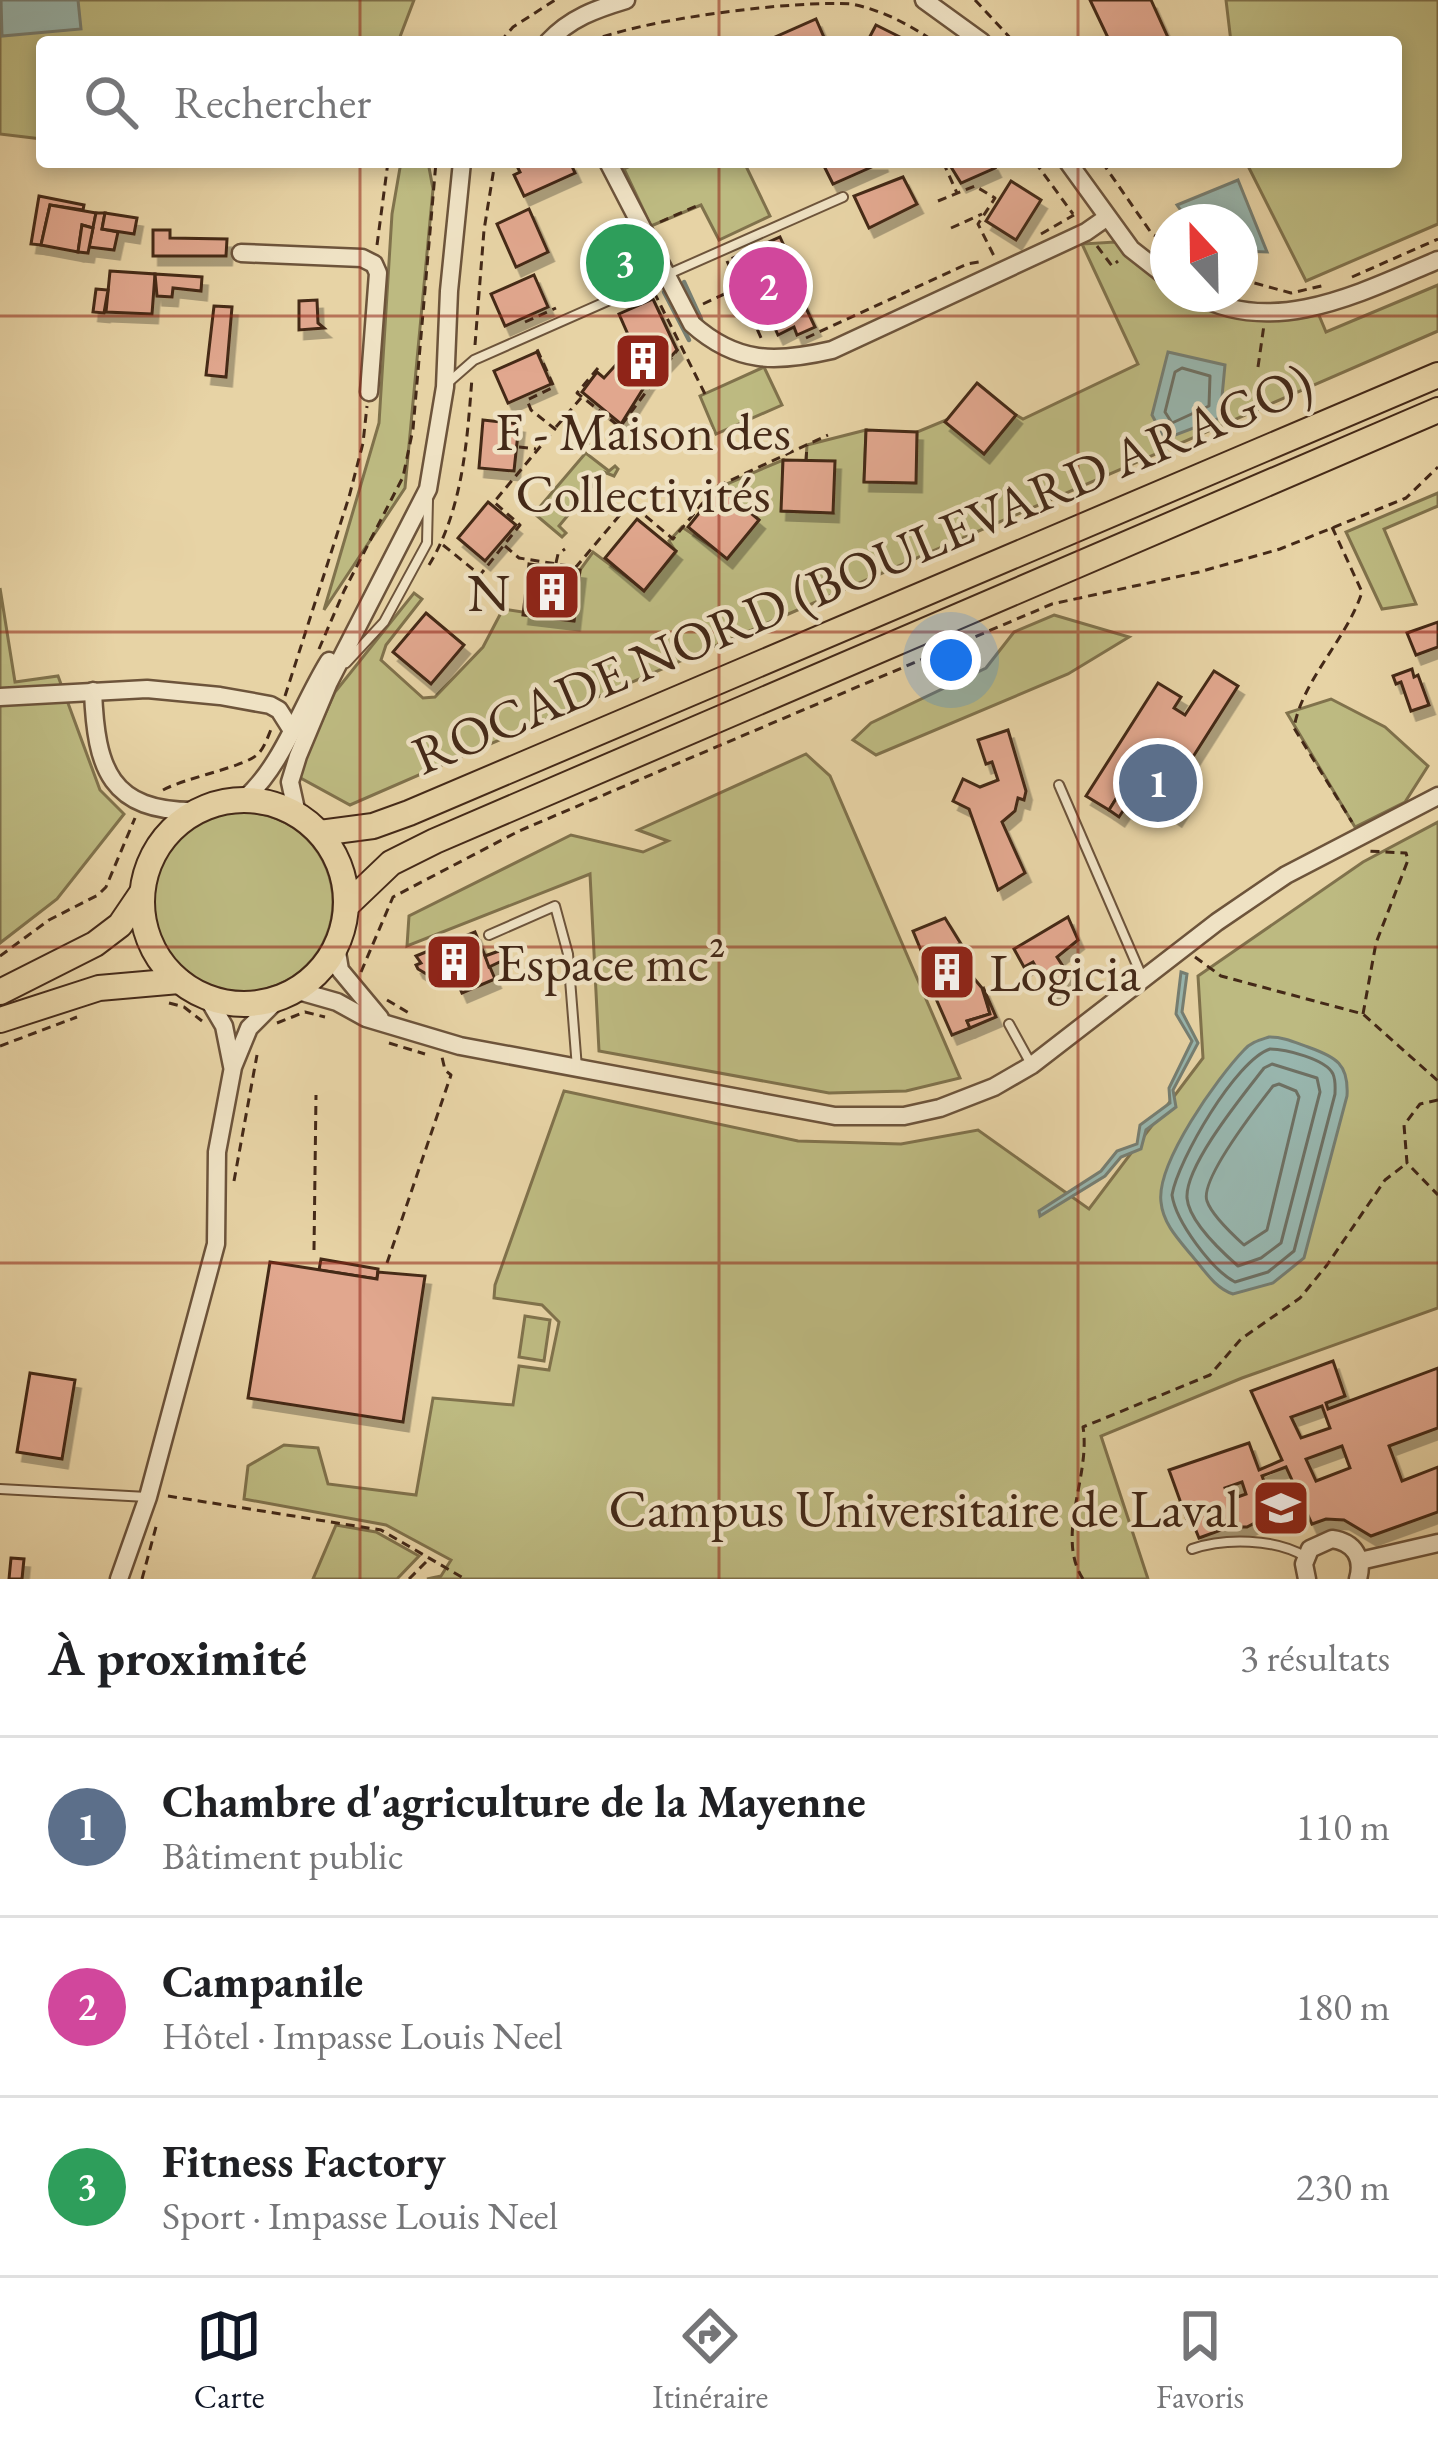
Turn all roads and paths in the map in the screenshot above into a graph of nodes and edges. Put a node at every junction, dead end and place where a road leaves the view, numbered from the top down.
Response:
1 (555, 0) edge
2 (626, 0) edge
3 (924, 0) edge
4 (975, 0) edge
5 (505, 36) edge
6 (553, 36) edge
7 (603, 36) edge
8 (926, 36) edge
9 (974, 36) edge
10 (1008, 36) edge
11 (387, 168) edge
12 (435, 168) edge
13 (462, 168) edge
14 (611, 168) edge
15 (946, 168) edge
16 (1072, 168) edge
17 (1106, 168) edge
18 (957, 193) junction
19 (844, 196) dead end
20 (938, 201) dead end
21 (986, 212) junction
22 (1074, 215) dead end
23 (1106, 218) junction
24 (950, 228) dead end
25 (1150, 231) edge
26 (1036, 237) dead end
27 (1438, 239) edge
28 (723, 250) junction
29 (241, 253) dead end
30 (1438, 260) edge
31 (374, 264) junction
32 (1150, 264) edge
33 (663, 268) junction
34 (1258, 284) edge
35 (739, 287) junction
36 (700, 305) dead end
37 (556, 308) dead end
38 (1258, 312) edge
39 (1265, 312) junction
40 (531, 335) junction
41 (804, 338) dead end
42 (680, 347) dead end
43 (768, 348) junction
44 (1258, 367) dead end
45 (598, 368) dead end
46 (1438, 375) edge
47 (445, 388) junction
48 (369, 392) joint
49 (582, 397) junction
50 (1438, 410) edge
51 (555, 429) junction
52 (828, 435) dead end
53 (807, 445) junction
54 (519, 447) dead end
55 (538, 449) junction
56 (806, 460) dead end
57 (1438, 467) edge
58 (428, 489) junction
59 (1332, 527) junction
60 (442, 544) dead end
61 (504, 545) junction
62 (565, 549) dead end
63 (556, 565) junction
64 (383, 574) junction
65 (317, 652) dead end
66 (329, 682) junction
67 (93, 691) junction
68 (294, 692) dead end
69 (0, 697) edge
70 (279, 710) junction
71 (290, 729) junction
72 (1059, 785) dead end
73 (1438, 796) edge
74 (244, 799) junction
75 (143, 806) junction
76 (196, 811) junction
77 (297, 814) junction
78 (320, 832) junction
79 (1360, 835) junction
80 (141, 893) junction
81 (346, 905) junction
82 (489, 935) dead end
83 (336, 946) junction
84 (1185, 947) junction
85 (0, 956) edge
86 (1144, 980) junction
87 (179, 981) junction
88 (351, 986) junction
89 (375, 989) dead end
90 (0, 992) edge
91 (287, 994) junction
92 (207, 997) junction
93 (163, 1002) dead end
94 (337, 1002) junction
95 (1363, 1014) junction
96 (76, 1017) dead end
97 (423, 1019) dead end
98 (0, 1020) edge
99 (1010, 1024) dead end
100 (273, 1025) dead end
101 (403, 1029) junction
102 (0, 1046) edge
103 (234, 1054) junction
104 (442, 1058) dead end
105 (1032, 1065) junction
106 (577, 1068) junction
107 (1438, 1082) edge
108 (316, 1095) dead end
109 (1438, 1100) edge
110 (1407, 1163) junction
111 (233, 1191) dead end
112 (1438, 1195) edge
113 (314, 1250) dead end
114 (387, 1263) dead end
115 (0, 1490) edge
116 (148, 1497) junction
117 (160, 1513) dead end
118 (1438, 1543) edge
119 (1192, 1549) dead end
120 (1306, 1556) junction
121 (432, 1557) junction
122 (1359, 1570) edge
123 (119, 1579) edge
124 (142, 1579) edge
125 (409, 1579) edge
126 (465, 1579) edge
127 (1083, 1579) edge
128 (1306, 1579) edge

1 - 5 path
2 - 6 street
3 - 9 street
4 - 10 path
7 - 8 path
11 - 31 path
12 - 65 path
13 - 47 street
14 - 33 street
15 - 18 path
16 - 23 street
17 - 25 path
18 - 20 path
18 - 21 path
19 - 28 lane
21 - 24 path
21 - 41 path
22 - 26 path
23 - 32 street
23 - 43 street
27 - 34 path
28 - 33 lane
28 - 35 path
29 - 31 street
30 - 39 street
31 - 48 street
33 - 40 lane
33 - 43 street
35 - 36 path
35 - 43 path
37 - 40 path
38 - 39 street
39 - 44 path
40 - 47 lane
40 - 51 path
42 - 49 path
45 - 49 path
46 - 78 main road, ROCADE NORD (BOULEVARD ARAGO)
47 - 58 street
48 - 70 path
49 - 51 path
50 - 81 main road
51 - 55 path
52 - 53 path
53 - 56 path
53 - 63 path
54 - 55 path
55 - 61 path
57 - 59 path
58 - 64 street
58 - 66 lane
59 - 79 path
59 - 88 path
60 - 61 path
61 - 63 path
62 - 63 path
64 - 66 street
64 - 71 street
66 - 77 street
67 - 69 street
67 - 70 street
67 - 75 street
68 - 70 path
70 - 71 street
70 - 75 path
71 - 74 street
72 - 86 lane
73 - 79 street
74 - 76 main road
74 - 77 main road
75 - 76 street
75 - 85 path
76 - 80 main road
77 - 78 main road
78 - 81 main road
79 - 84 street
79 - 95 path
80 - 87 main road
80 - 90 main road
81 - 83 main road
82 - 106 lane
83 - 88 street
83 - 91 main road
84 - 86 street
84 - 95 path
86 - 105 street
87 - 92 main road
87 - 98 main road
88 - 101 street
89 - 97 path
91 - 92 main road
91 - 94 street
91 - 103 street
92 - 103 street
93 - 103 path
94 - 100 path
94 - 101 street
95 - 107 path
96 - 102 path
99 - 105 lane
101 - 106 street
103 - 111 path
103 - 116 street
104 - 114 path
105 - 106 street
108 - 113 path
109 - 110 path
110 - 112 path
110 - 127 path
115 - 116 lane
116 - 121 path
116 - 123 street
117 - 124 path
118 - 122 street
119 - 120 lane
120 - 122 street
120 - 128 street
121 - 125 path
121 - 126 path

